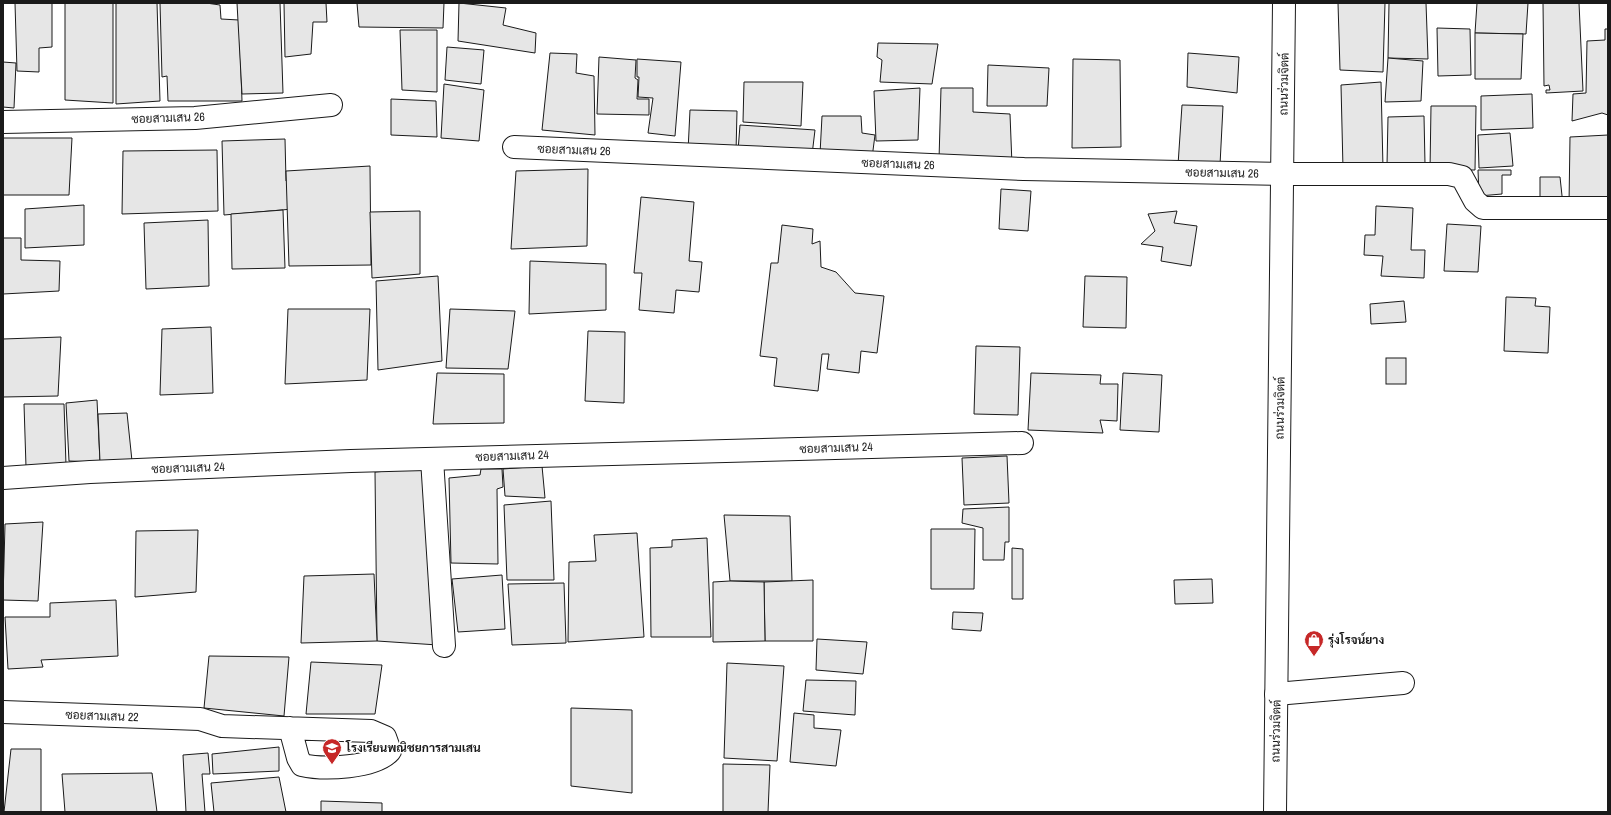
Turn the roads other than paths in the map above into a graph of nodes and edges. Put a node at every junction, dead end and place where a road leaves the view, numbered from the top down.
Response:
1 (1284, 3) edge
2 (332, 105) dead end
3 (3, 122) edge
4 (514, 147) dead end
5 (1282, 174) junction
6 (1608, 208) edge
7 (1022, 443) dead end
8 (432, 459) junction
9 (3, 478) edge
10 (444, 646) dead end
11 (1403, 683) dead end
12 (1276, 694) junction
13 (3, 712) edge
14 (290, 728) dead end
15 (1275, 812) edge

1 - 5 street, ถนนร่วมจิตต์
2 - 3 street, ซอยสามเสน 26
4 - 5 street, ซอยสามเสน 26
5 - 6 street, ซอยสามเสน 26
5 - 12 street, ถนนร่วมจิตต์
7 - 8 street, ซอยสามเสน 24
8 - 9 street, ซอยสามเสน 24
8 - 10 street
11 - 12 street
12 - 15 street, ถนนร่วมจิตต์
13 - 14 street, ซอยสามเสน 22

